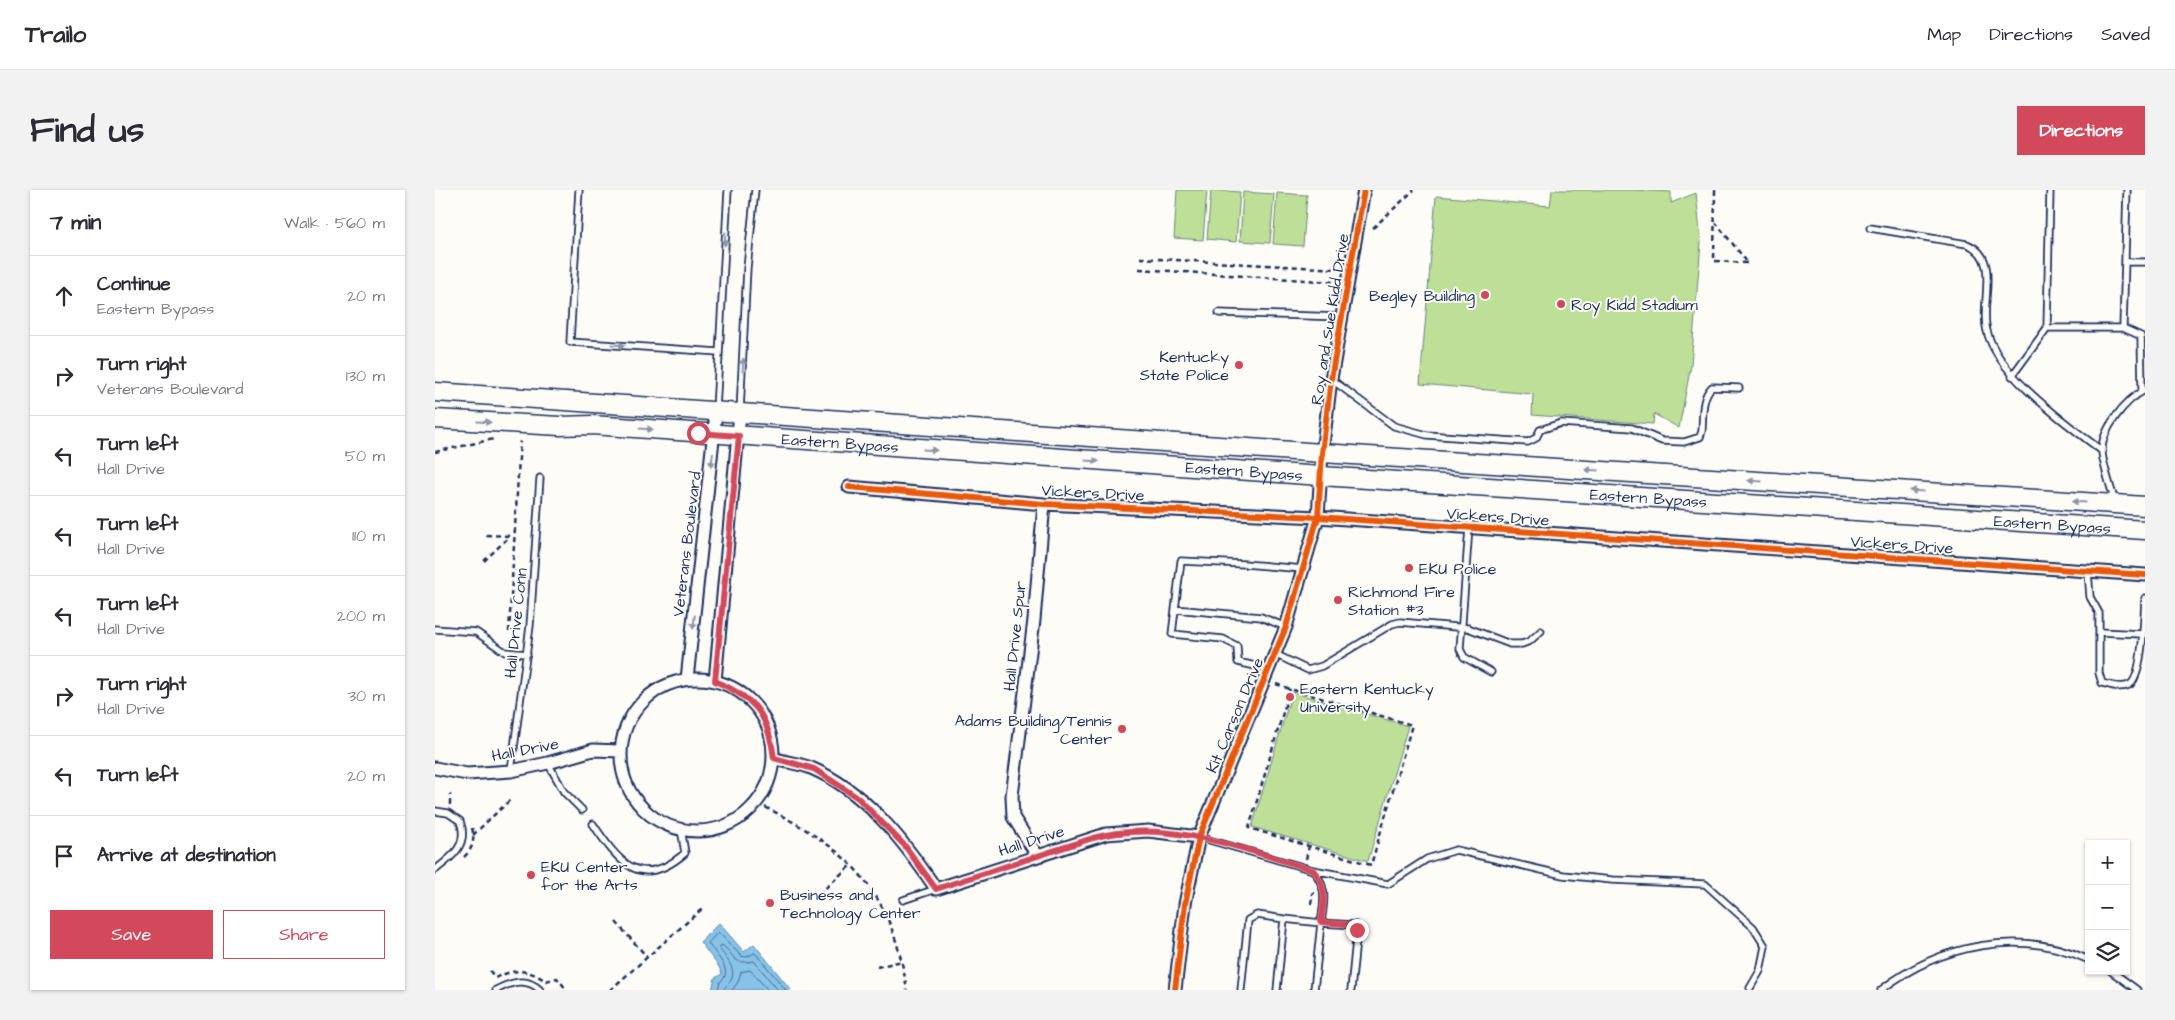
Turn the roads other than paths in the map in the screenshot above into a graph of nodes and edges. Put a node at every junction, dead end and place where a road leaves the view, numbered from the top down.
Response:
1 (579, 190) edge
2 (727, 190) edge
3 (755, 190) edge
4 (1364, 190) edge
5 (2051, 190) edge
6 (2127, 190) edge
7 (1870, 228) dead end
8 (2125, 262) junction
9 (2145, 262) edge
10 (1219, 313) dead end
11 (1342, 317) junction
12 (2047, 328) junction
13 (2123, 328) junction
14 (719, 352) junction
15 (2012, 376) junction
16 (1331, 379) junction
17 (1739, 388) dead end
18 (2144, 391) edge
19 (435, 392) edge
20 (716, 412) junction
21 (740, 413) junction
22 (435, 419) edge
23 (715, 435) junction
24 (739, 436) junction
25 (2102, 452) junction
26 (1322, 453) junction
27 (1321, 476) junction
28 (540, 478) dead end
29 (849, 487) dead end
30 (1044, 504) junction
31 (2116, 504) junction
32 (2145, 506) edge
33 (1318, 517) junction
34 (1469, 528) junction
35 (2145, 530) edge
36 (1304, 569) junction
37 (2088, 571) junction
38 (2145, 575) edge
39 (2145, 598) edge
40 (1175, 609) junction
41 (1286, 627) junction
42 (1462, 627) junction
43 (435, 629) edge
44 (1541, 631) dead end
45 (2099, 632) junction
46 (2142, 634) junction
47 (527, 654) junction
48 (1275, 654) junction
49 (1268, 669) junction
50 (1491, 672) dead end
51 (687, 679) junction
52 (715, 681) junction
53 (621, 751) junction
54 (774, 758) junction
55 (548, 764) junction
56 (435, 768) edge
57 (511, 771) junction
58 (582, 810) dead end
59 (435, 811) edge
60 (593, 824) dead end
61 (681, 829) junction
62 (1199, 837) junction
63 (1037, 855) junction
64 (435, 870) edge
65 (1313, 870) junction
66 (936, 889) junction
67 (903, 900) dead end
68 (1284, 919) junction
69 (1321, 922) junction
70 (2085, 959) edge
71 (2116, 975) edge
72 (1750, 988) dead end
73 (496, 990) edge
74 (540, 990) edge
75 (1175, 990) edge
76 (1241, 990) edge
77 (1277, 990) edge
78 (1315, 990) edge
79 (1351, 990) edge
80 (1881, 990) edge
81 (2137, 990) edge

1 -> 14 lane
2 -> 14 lane
21 -> 3 lane
4 - 11 street, Roy and Sue Kidd Drive
5 - 12 lane
6 - 8 lane
7 - 15 lane
8 - 9 lane
8 - 13 lane
10 - 11 lane
11 - 16 street, Roy and Sue Kidd Drive
12 - 13 lane
12 - 15 lane
13 - 18 lane
14 - 20 lane
15 - 25 lane
16 - 17 lane
16 - 26 street, Roy and Sue Kidd Drive
18 - 25 lane
19 - 20 main road, Eastern Bypass
20 - 21 main road, Eastern Bypass
20 - 23 street, Veterans Boulevard
21 - 24 street
21 - 26 main road, Eastern Bypass
22 -> 23 main road, Eastern Bypass
23 - 24 main road, Eastern Bypass
23 -> 51 street, Veterans Boulevard
24 -> 27 main road, Eastern Bypass
24 - 52 street
25 - 31 lane
26 - 27 street, Kit Carson Drive
31 -> 26 main road, Eastern Bypass
27 - 33 street, Kit Carson Drive
27 - 35 main road, Eastern Bypass
28 - 47 lane, Hall Drive Conn
29 - 30 street, Vickers Drive
30 - 33 street, Vickers Drive
30 - 63 street, Hall Drive Spur
31 - 32 main road, Eastern Bypass
33 - 34 street, Vickers Drive
33 - 36 street, Kit Carson Drive
34 - 37 street, Vickers Drive
34 - 42 lane
36 - 40 lane
36 - 41 street, Kit Carson Drive
37 - 38 street, Vickers Drive
37 - 45 lane
39 - 46 lane
40 - 41 lane
40 - 49 lane
41 - 48 street, Kit Carson Drive
42 - 44 lane
42 - 48 lane
42 - 50 lane
43 - 47 lane
45 - 46 lane
45 - 46 lane
47 - 57 lane, Hall Drive Conn
48 - 49 street, Kit Carson Drive
49 - 62 street, Kit Carson Drive
51 - 52 street
51 - 53 street
52 - 54 street
53 - 55 street, Hall Drive
53 - 61 street
54 - 61 street
54 - 66 street
55 - 57 street, Hall Drive
55 - 58 lane
56 - 57 street, Hall Drive
59 - 64 lane
60 - 61 lane
62 - 63 street, Hall Drive
62 - 65 lane, Hall Drive
62 - 75 street, Kit Carson Drive
63 - 66 street, Hall Drive
65 - 69 lane
65 - 72 lane, Hall Drive
66 - 67 lane
68 - 69 lane
68 - 76 lane
68 - 77 lane
69 - 78 lane
69 - 79 lane
70 - 80 lane
71 - 81 lane
73 - 74 lane

